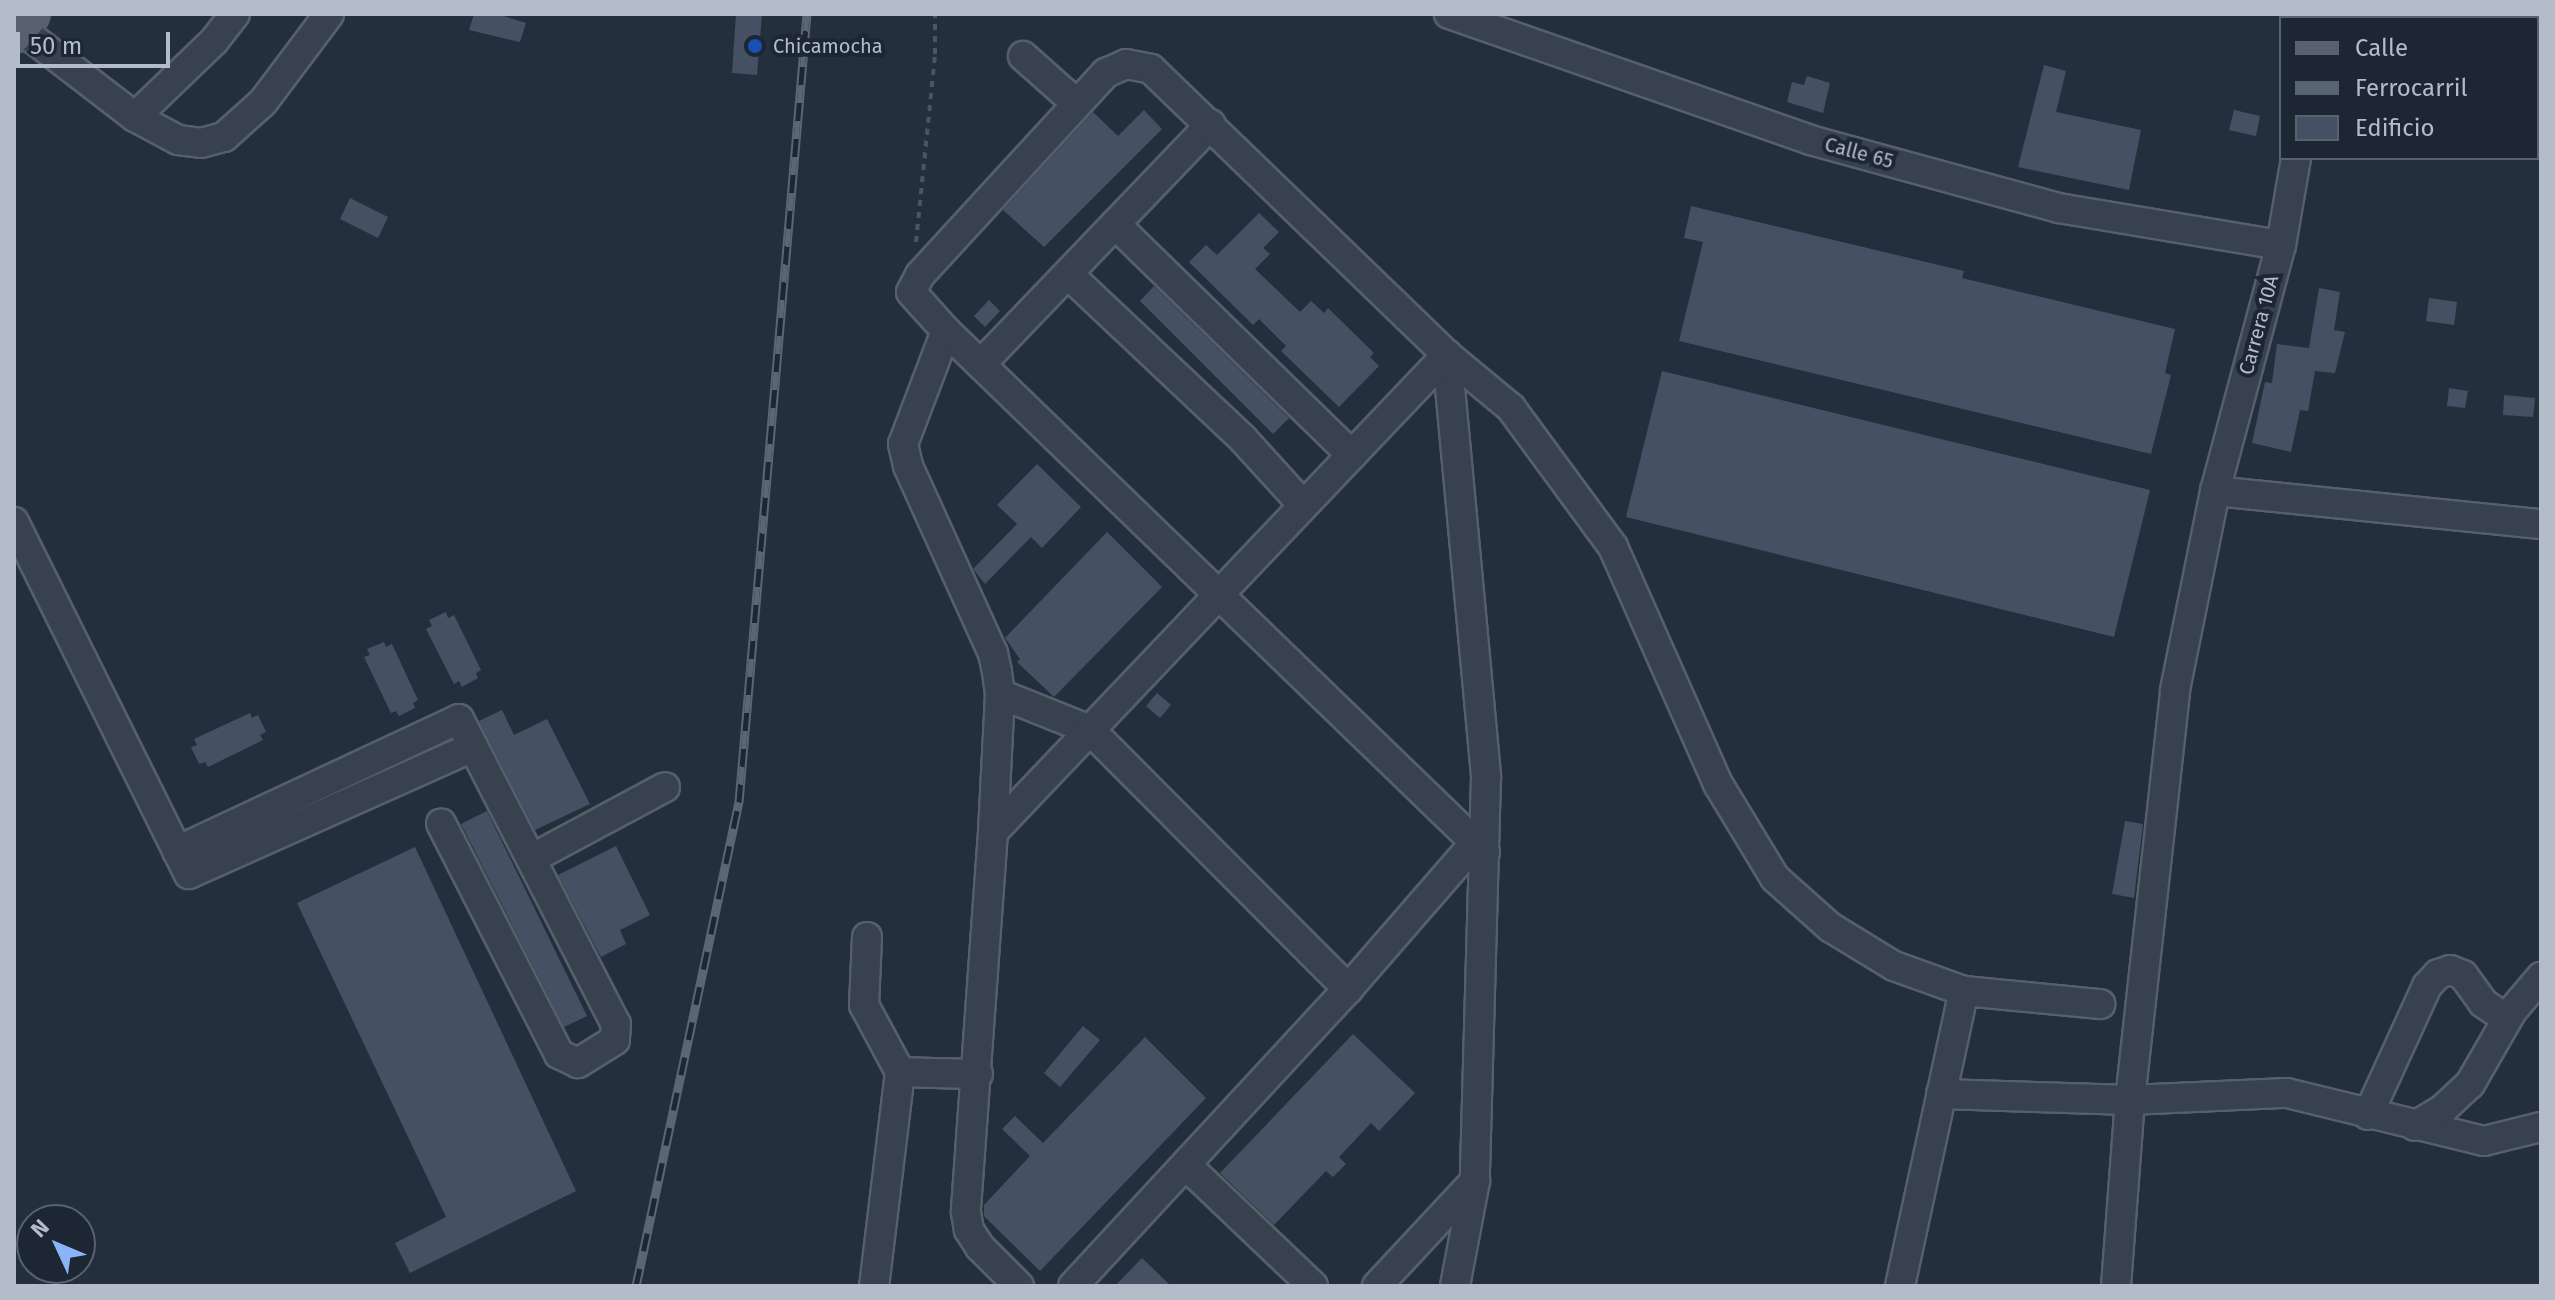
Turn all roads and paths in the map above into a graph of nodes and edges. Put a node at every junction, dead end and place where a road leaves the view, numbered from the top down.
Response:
1 (235, 14) edge
2 (329, 14) edge
3 (935, 14) edge
4 (1449, 14) edge
5 (21, 26) edge
6 (1023, 56) dead end
7 (1077, 104) junction
8 (135, 117) junction
9 (1211, 124) junction
10 (2296, 160) edge
11 (1115, 224) junction
12 (916, 245) dead end
13 (2281, 245) junction
14 (1068, 274) junction
15 (946, 331) junction
16 (1447, 355) junction
17 (981, 364) junction
18 (1352, 455) junction
19 (2215, 491) junction
20 (1303, 505) junction
21 (14, 522) edge
22 (2541, 524) edge
23 (1219, 594) junction
24 (1000, 694) junction
25 (1090, 730) junction
26 (473, 747) junction
27 (665, 787) dead end
28 (441, 823) dead end
29 (993, 832) junction
30 (1481, 847) junction
31 (531, 859) junction
32 (183, 862) junction
33 (867, 937) dead end
34 (2541, 977) edge
35 (1348, 989) junction
36 (1964, 991) junction
37 (2100, 1004) dead end
38 (2507, 1019) junction
39 (900, 1072) junction
40 (978, 1074) junction
41 (1941, 1094) junction
42 (2130, 1100) junction
43 (2368, 1115) junction
44 (2415, 1126) junction
45 (2541, 1127) edge
46 (1187, 1166) junction
47 (1475, 1181) junction
48 (874, 1286) edge
49 (1019, 1286) edge
50 (1073, 1286) edge
51 (1313, 1286) edge
52 (1377, 1286) edge
53 (1455, 1286) edge
54 (1900, 1286) edge
55 (2116, 1286) edge

1 - 8 street
2 - 8 street
3 - 12 path
4 - 13 street, Calle 65
5 - 8 street
6 - 7 street
7 - 9 street
7 - 15 street
9 - 11 street
9 - 16 street
10 - 13 street, Carrera 10A
11 - 14 street
11 - 18 street
13 - 19 street, Carrera 10A
14 - 17 street
14 - 20 street
15 - 17 street
15 - 24 street
16 - 18 street
16 - 30 street
16 - 36 street
17 - 23 street
18 - 20 street
19 - 22 street
19 - 42 street, Carrera 10A
20 - 23 street
21 - 32 street
23 - 25 street
23 - 30 street
24 - 25 street
24 - 29 street
25 - 29 street
25 - 35 street
26 - 31 street
26 - 32 street
26 - 32 street
27 - 31 street
28 - 31 street
29 - 40 street
30 - 35 street
30 - 47 street
33 - 39 street
34 - 38 street
35 - 46 street
36 - 37 street
36 - 41 street
38 - 43 street
38 - 44 street
39 - 40 street
39 - 48 street
40 - 49 street
41 - 42 street
41 - 54 street
42 - 43 street
42 - 55 street, Carrera 10A
43 - 44 street
44 - 45 street
46 - 50 street
46 - 51 street
47 - 52 street
47 - 53 street

